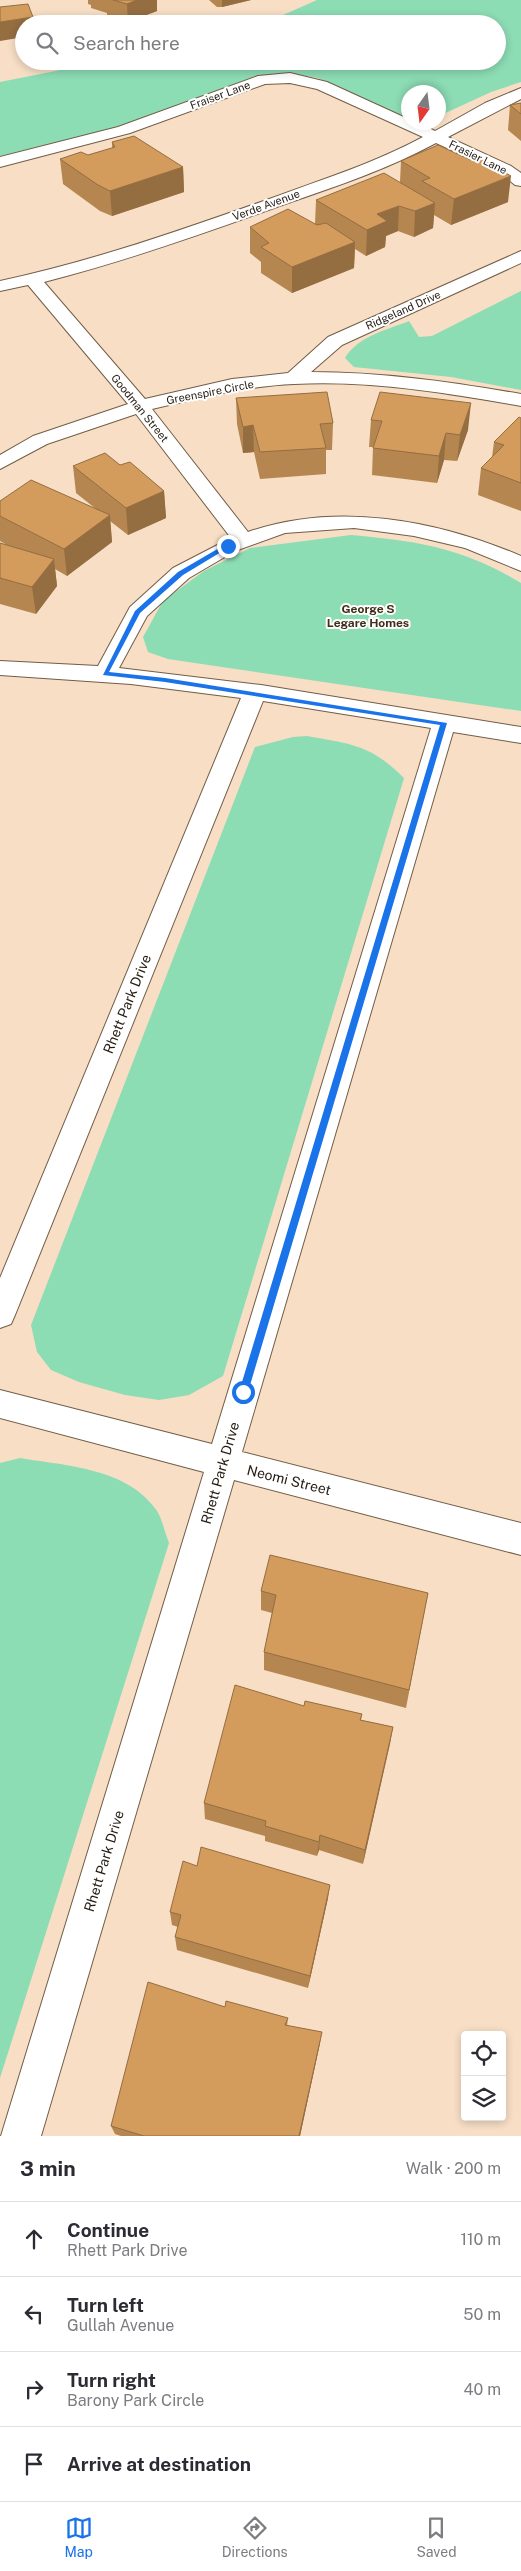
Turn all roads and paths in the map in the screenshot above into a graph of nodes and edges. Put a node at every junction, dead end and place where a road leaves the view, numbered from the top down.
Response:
1 (521, 93) edge
2 (434, 136) junction
3 (0, 162) edge
4 (521, 181) edge
5 (521, 256) edge
6 (32, 279) junction
7 (0, 286) edge
8 (294, 378) junction
9 (521, 400) edge
10 (140, 406) junction
11 (0, 463) edge
12 (243, 540) junction
13 (521, 564) edge
14 (0, 668) edge
15 (105, 674) junction
16 (254, 694) junction
17 (444, 723) junction
18 (521, 735) edge
19 (0, 1315) edge
20 (0, 1404) edge
21 (222, 1463) junction
22 (521, 1539) edge
23 (21, 2136) edge

1 - 2 street, Verde Avenue
2 - 3 street, Fraiser Lane
2 - 4 street, Frasier Lane
2 - 6 street, Verde Avenue
5 - 8 street, Ridgeland Drive
6 - 7 street, Verde Avenue
6 - 10 street, Goodman Street
8 - 9 street, Greenspire Circle
8 - 10 street, Greenspire Circle
10 - 11 street, Greenspire Circle
10 - 12 street, Goodman Street
12 - 13 street
12 - 15 street
14 - 15 street
15 - 16 street
16 - 17 street
16 - 19 street, Rhett Park Drive
17 - 18 street
17 - 21 street, Rhett Park Drive
20 - 21 street, Neomi Street
21 - 22 street, Neomi Street
21 - 23 street, Rhett Park Drive

